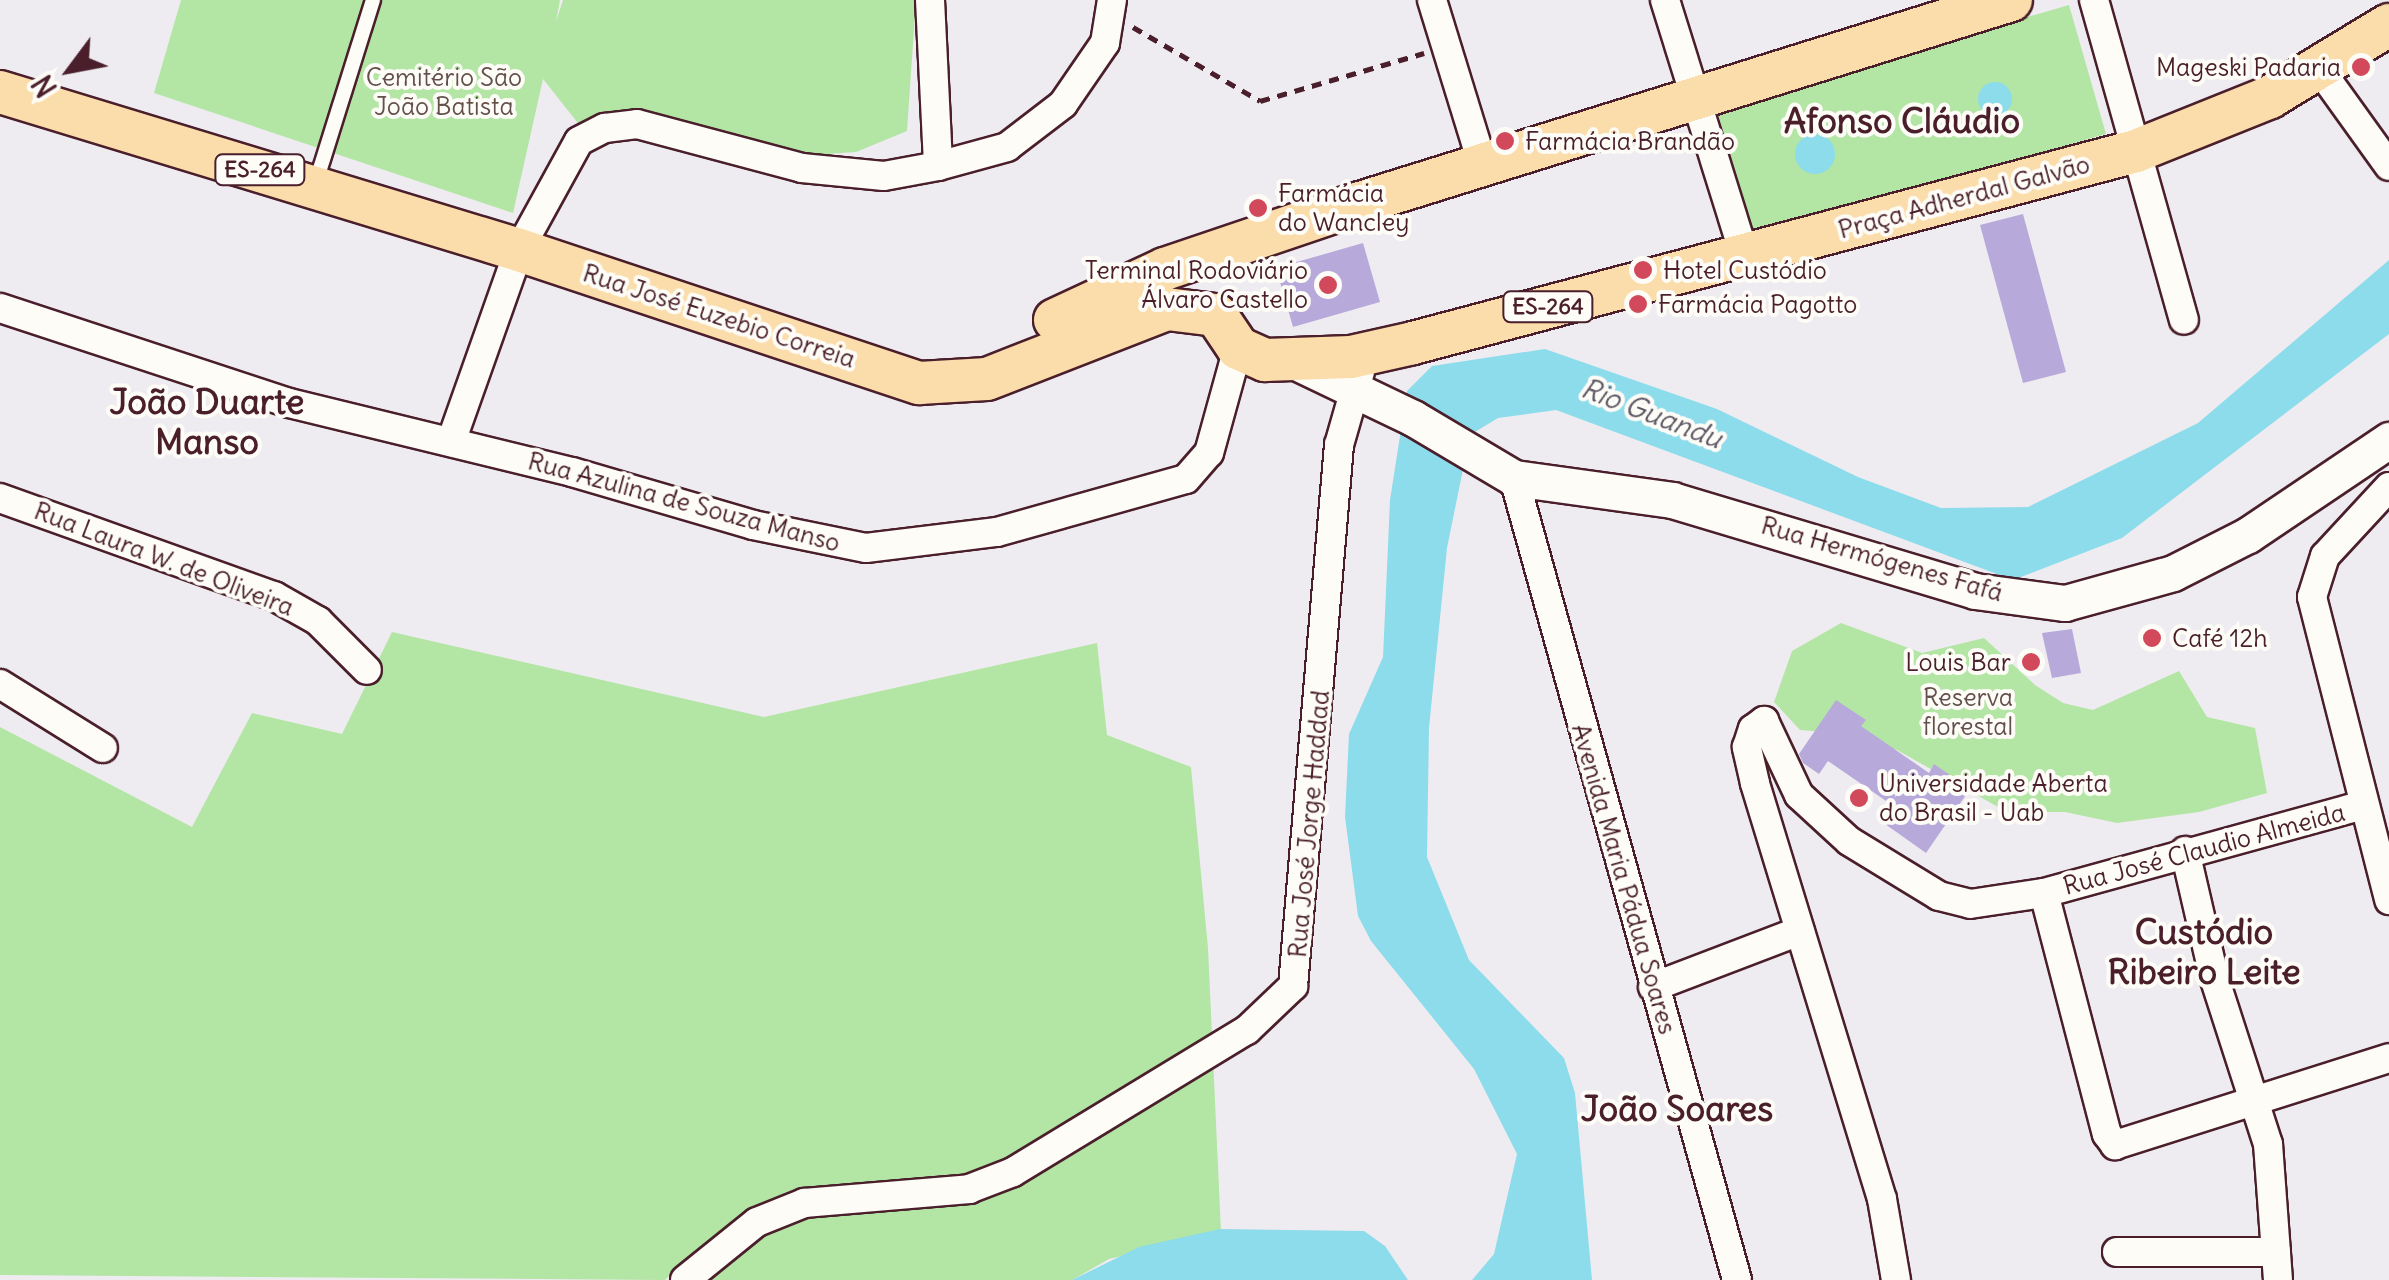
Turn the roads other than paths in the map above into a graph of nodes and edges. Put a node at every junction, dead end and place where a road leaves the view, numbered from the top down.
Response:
1 (373, 0) edge
2 (930, 0) edge
3 (1432, 0) edge
4 (1665, 0) edge
5 (2011, 0) edge
6 (2094, 0) edge
7 (1113, 8) edge
8 (2389, 25) edge
9 (2320, 70) junction
10 (0, 92) edge
11 (1694, 94) junction
12 (2136, 151) junction
13 (1482, 163) junction
14 (938, 166) junction
15 (2389, 166) edge
16 (314, 186) junction
17 (1256, 240) junction
18 (519, 250) junction
19 (1744, 254) junction
20 (0, 308) edge
21 (2184, 320) dead end
22 (1227, 332) junction
23 (1357, 366) junction
24 (918, 383) junction
25 (2389, 440) edge
26 (452, 442) junction
27 (1514, 478) junction
28 (2389, 487) edge
29 (0, 498) edge
30 (367, 670) dead end
31 (0, 684) edge
32 (102, 748) dead end
33 (2364, 805) junction
34 (2185, 851) junction
35 (2044, 892) junction
36 (2389, 900) edge
37 (1800, 931) junction
38 (1654, 987) junction
39 (2389, 1058) edge
40 (2254, 1099) junction
41 (2117, 1252) dead end
42 (2276, 1252) junction
43 (685, 1280) edge
44 (1737, 1280) edge
45 (1896, 1280) edge
46 (2278, 1280) edge

1 - 16 lane
2 - 14 street
3 - 13 street
4 - 11 street
5 - 11 main road
6 - 12 street
7 - 14 street
8 - 9 main road, ES-264
9 - 12 main road, ES-264
9 - 15 street
10 - 16 main road, ES-264
11 - 13 main road
11 - 19 street
12 - 19 main road, Praça Adherdal Galvão / ES-264
12 - 21 street
13 - 17 main road
14 - 18 street
16 - 18 main road, ES-264
17 - 22 main road
17 - 24 main road
18 - 24 main road, Rua José Euzebio Correia / ES-264
18 - 26 street
19 - 23 main road, ES-264
20 - 26 street, Rua Azulina de Souza Manso
22 - 23 main road, ES-264
22 - 24 main road, Rua José Euzebio Correia / ES-264
22 - 26 street, Rua Azulina de Souza Manso
23 - 27 street, Rua Hermógenes Fafá
23 - 43 street, Rua José Jorge Haddad
25 - 27 street, Rua Hermógenes Fafá
27 - 38 street, Avenida Maria Pádua Soares
28 - 33 street
29 - 30 street, Rua Laura W. de Oliveira
31 - 32 street
33 - 34 street, Rua José Claudio Almeida
33 - 36 street
34 - 35 street, Rua José Claudio Almeida
34 - 40 street
35 - 37 street, Rua José Claudio Almeida
35 - 40 street
37 - 38 street
37 - 45 street
38 - 44 street, Avenida Maria Pádua Soares
39 - 40 street
40 - 42 street
41 - 42 street
42 - 46 street

